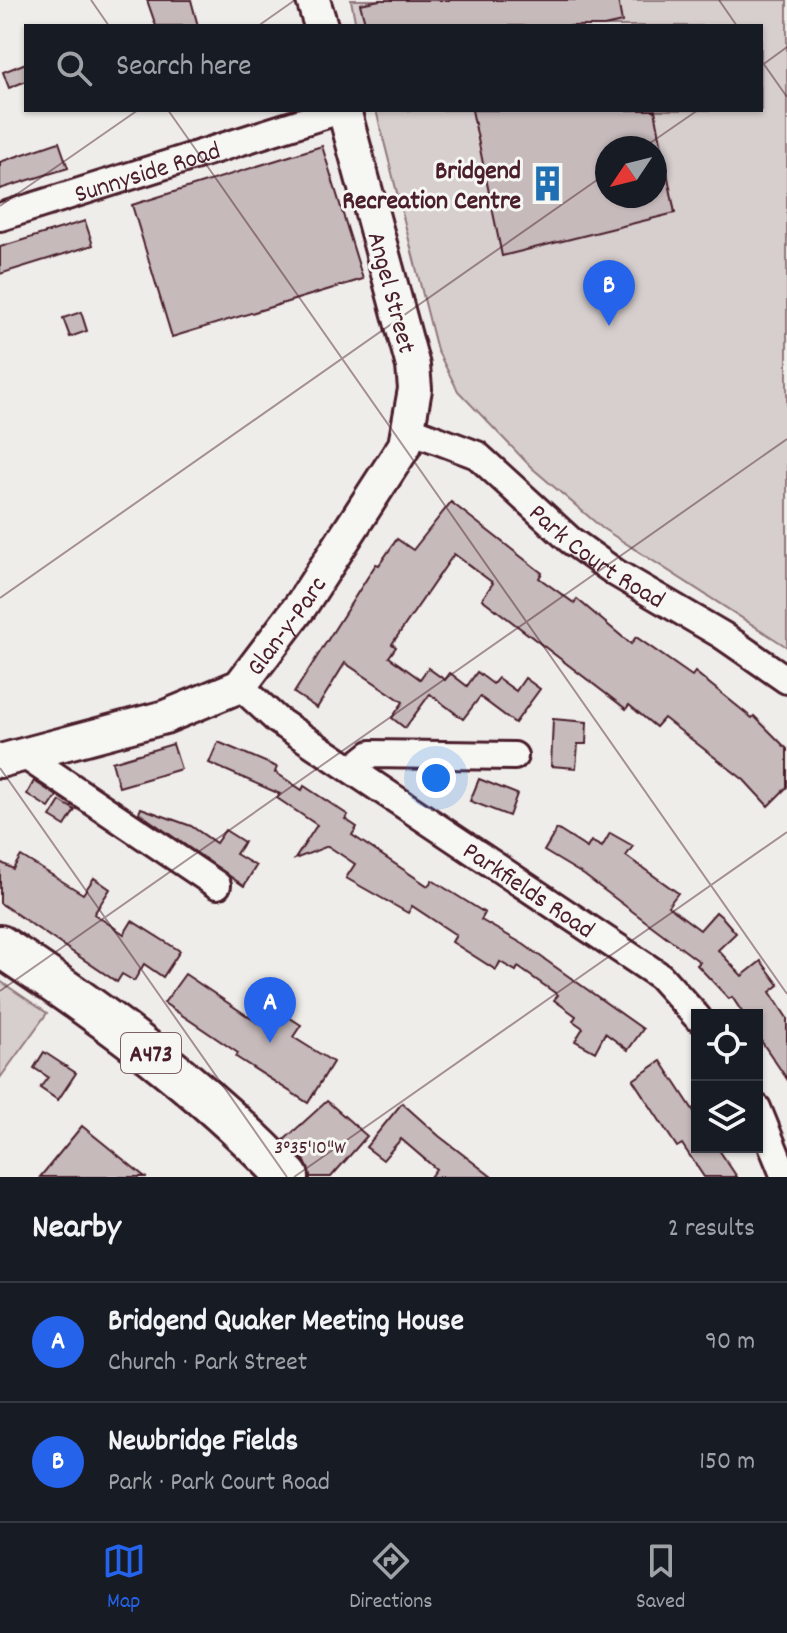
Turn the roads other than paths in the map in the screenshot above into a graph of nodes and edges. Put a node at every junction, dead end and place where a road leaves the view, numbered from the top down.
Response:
1 (313, 0) edge
2 (320, 24) edge
3 (336, 112) edge
4 (343, 112) edge
5 (0, 217) edge
6 (411, 430) junction
7 (787, 680) edge
8 (240, 686) junction
9 (514, 756) dead end
10 (12, 758) edge
11 (352, 769) junction
12 (217, 885) dead end
13 (0, 946) edge
14 (691, 1010) edge
15 (763, 1123) edge
16 (288, 1177) edge
17 (785, 1177) edge

1 - 2 street
3 - 5 street, Sunnyside Road
4 - 6 street, Angel Street
6 - 7 street, Park Court Road
6 - 8 street, Glan-y-Parc
8 - 10 street, Glan-y-Parc
8 - 11 street, Parkfields Road
9 - 11 street
10 - 12 street
11 - 14 street, Parkfields Road
13 - 16 main road, A473
15 - 17 street

